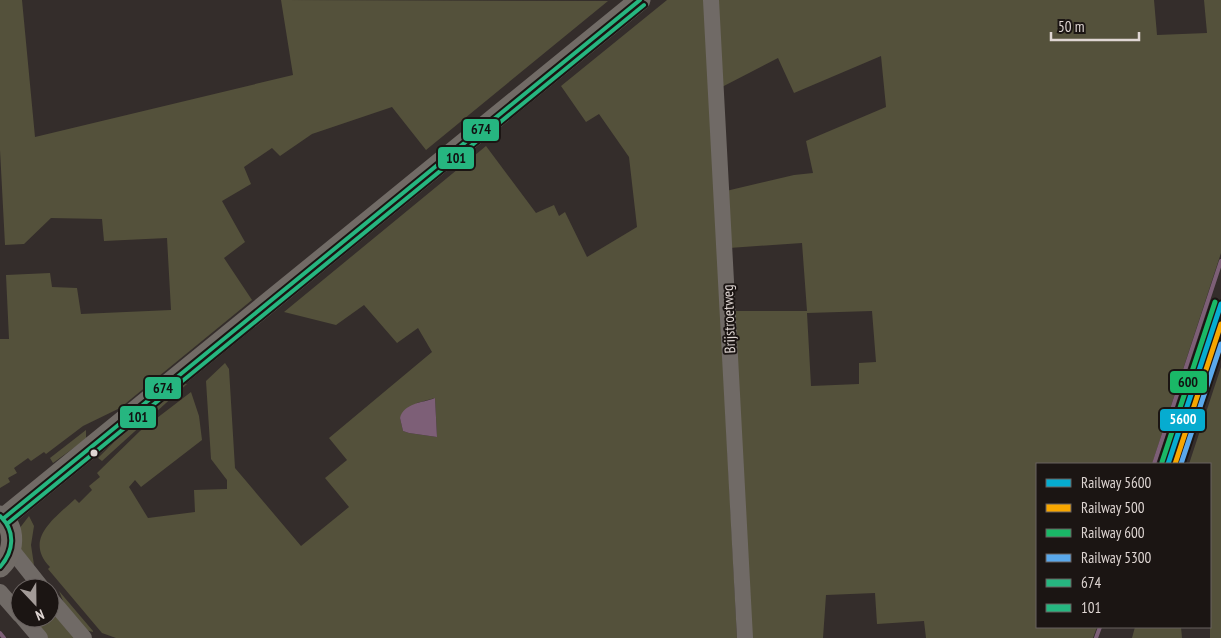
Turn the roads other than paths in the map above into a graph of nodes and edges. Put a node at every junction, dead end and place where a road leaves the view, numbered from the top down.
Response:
1 (640, 0) edge
2 (711, 0) edge
3 (2, 517) edge
4 (6, 558) edge
5 (30, 578) edge
6 (0, 592) edge
7 (10, 604) edge
8 (60, 610) edge
9 (32, 628) edge
10 (40, 638) edge
11 (84, 638) edge
12 (745, 638) edge

1 - 3 main road
2 - 12 street, Brijstroetweg
3 - 4 main road
4 - 5 street
6 - 7 street
8 - 11 street
9 - 10 street

